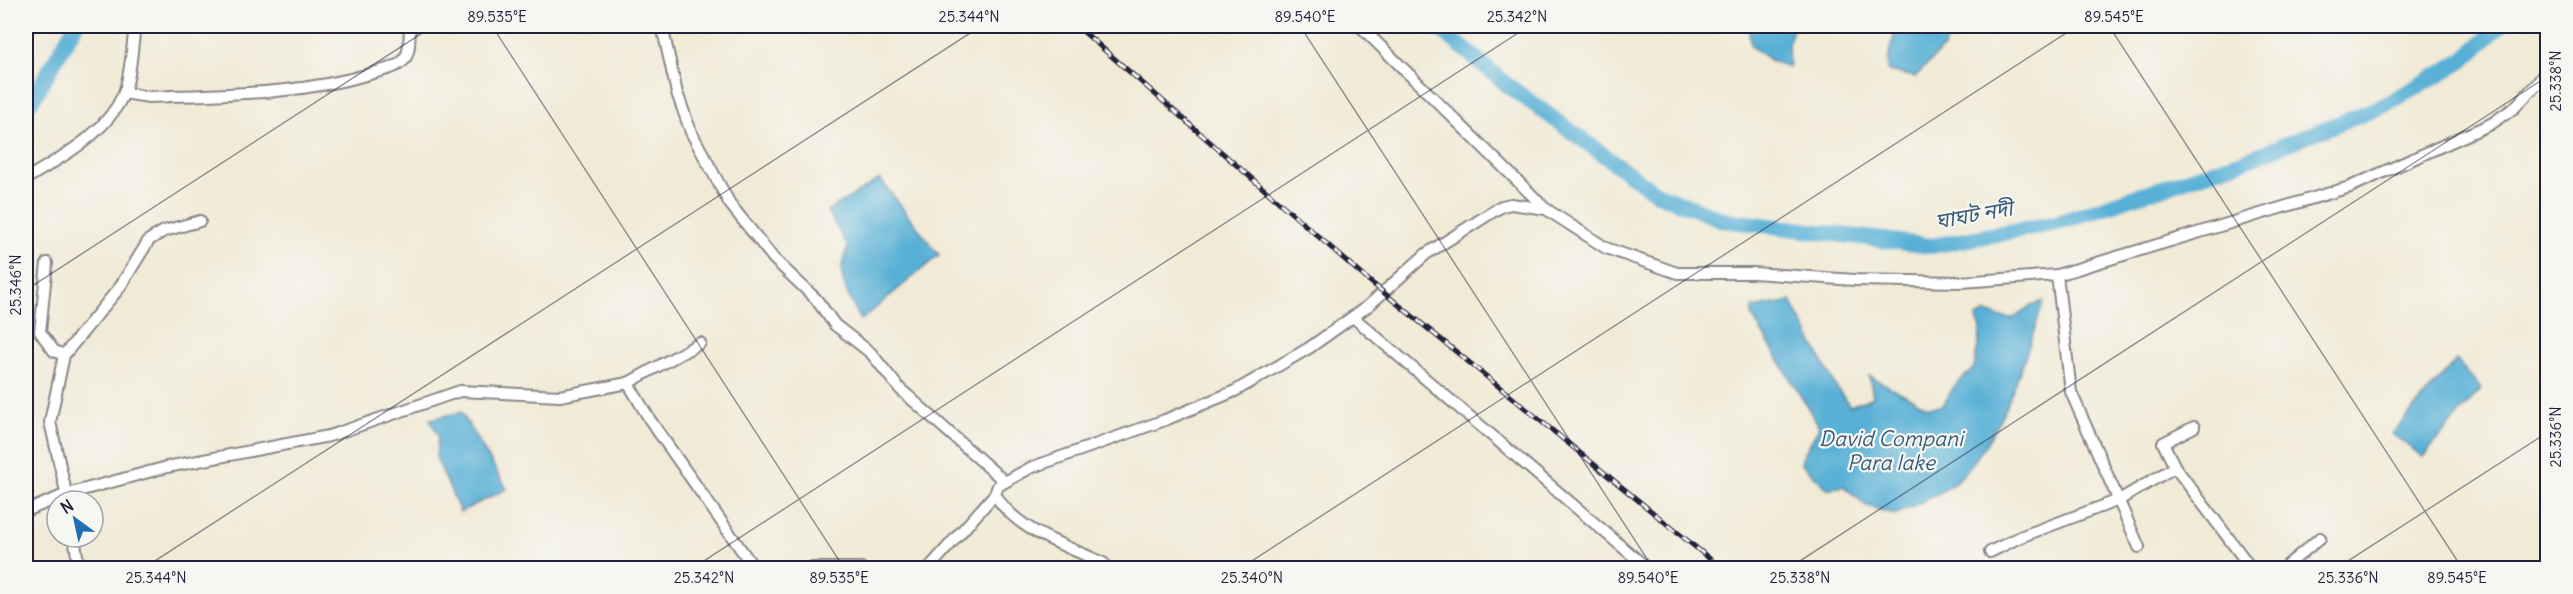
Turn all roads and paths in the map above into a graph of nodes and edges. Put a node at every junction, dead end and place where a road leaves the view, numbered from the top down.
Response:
1 (135, 26) edge
2 (410, 26) edge
3 (662, 26) edge
4 (1360, 26) edge
5 (2547, 68) edge
6 (124, 93) junction
7 (26, 179) edge
8 (1546, 209) junction
9 (200, 221) dead end
10 (47, 263) dead end
11 (2057, 275) junction
12 (1353, 317) junction
13 (700, 343) dead end
14 (64, 355) junction
15 (628, 383) junction
16 (2194, 427) dead end
17 (2175, 467) junction
18 (1004, 481) junction
19 (65, 489) edge
20 (94, 489) edge
21 (995, 494) junction
22 (2119, 500) junction
23 (45, 505) edge
24 (26, 511) edge
25 (2320, 538) dead end
26 (2139, 547) dead end
27 (76, 549) edge
28 (1990, 552) dead end
29 (79, 568) edge
30 (754, 568) edge
31 (807, 568) edge
32 (861, 568) edge
33 (929, 568) edge
34 (1108, 568) edge
35 (1647, 568) edge
36 (2251, 568) edge
37 (2284, 568) edge

1 - 6 street
2 - 6 street
3 - 18 street
4 - 8 street
5 - 11 street
6 - 7 street
8 - 11 street
8 - 12 street
9 - 14 street
10 - 14 street
11 - 22 street
12 - 18 street
12 - 35 street
13 - 15 street
14 - 19 street
15 - 20 street
15 - 30 street
16 - 17 street
17 - 22 street
17 - 36 street
18 - 21 street
21 - 33 street
21 - 34 street
22 - 26 street
22 - 28 street
23 - 24 street
25 - 37 street
27 - 29 street
31 - 32 street

